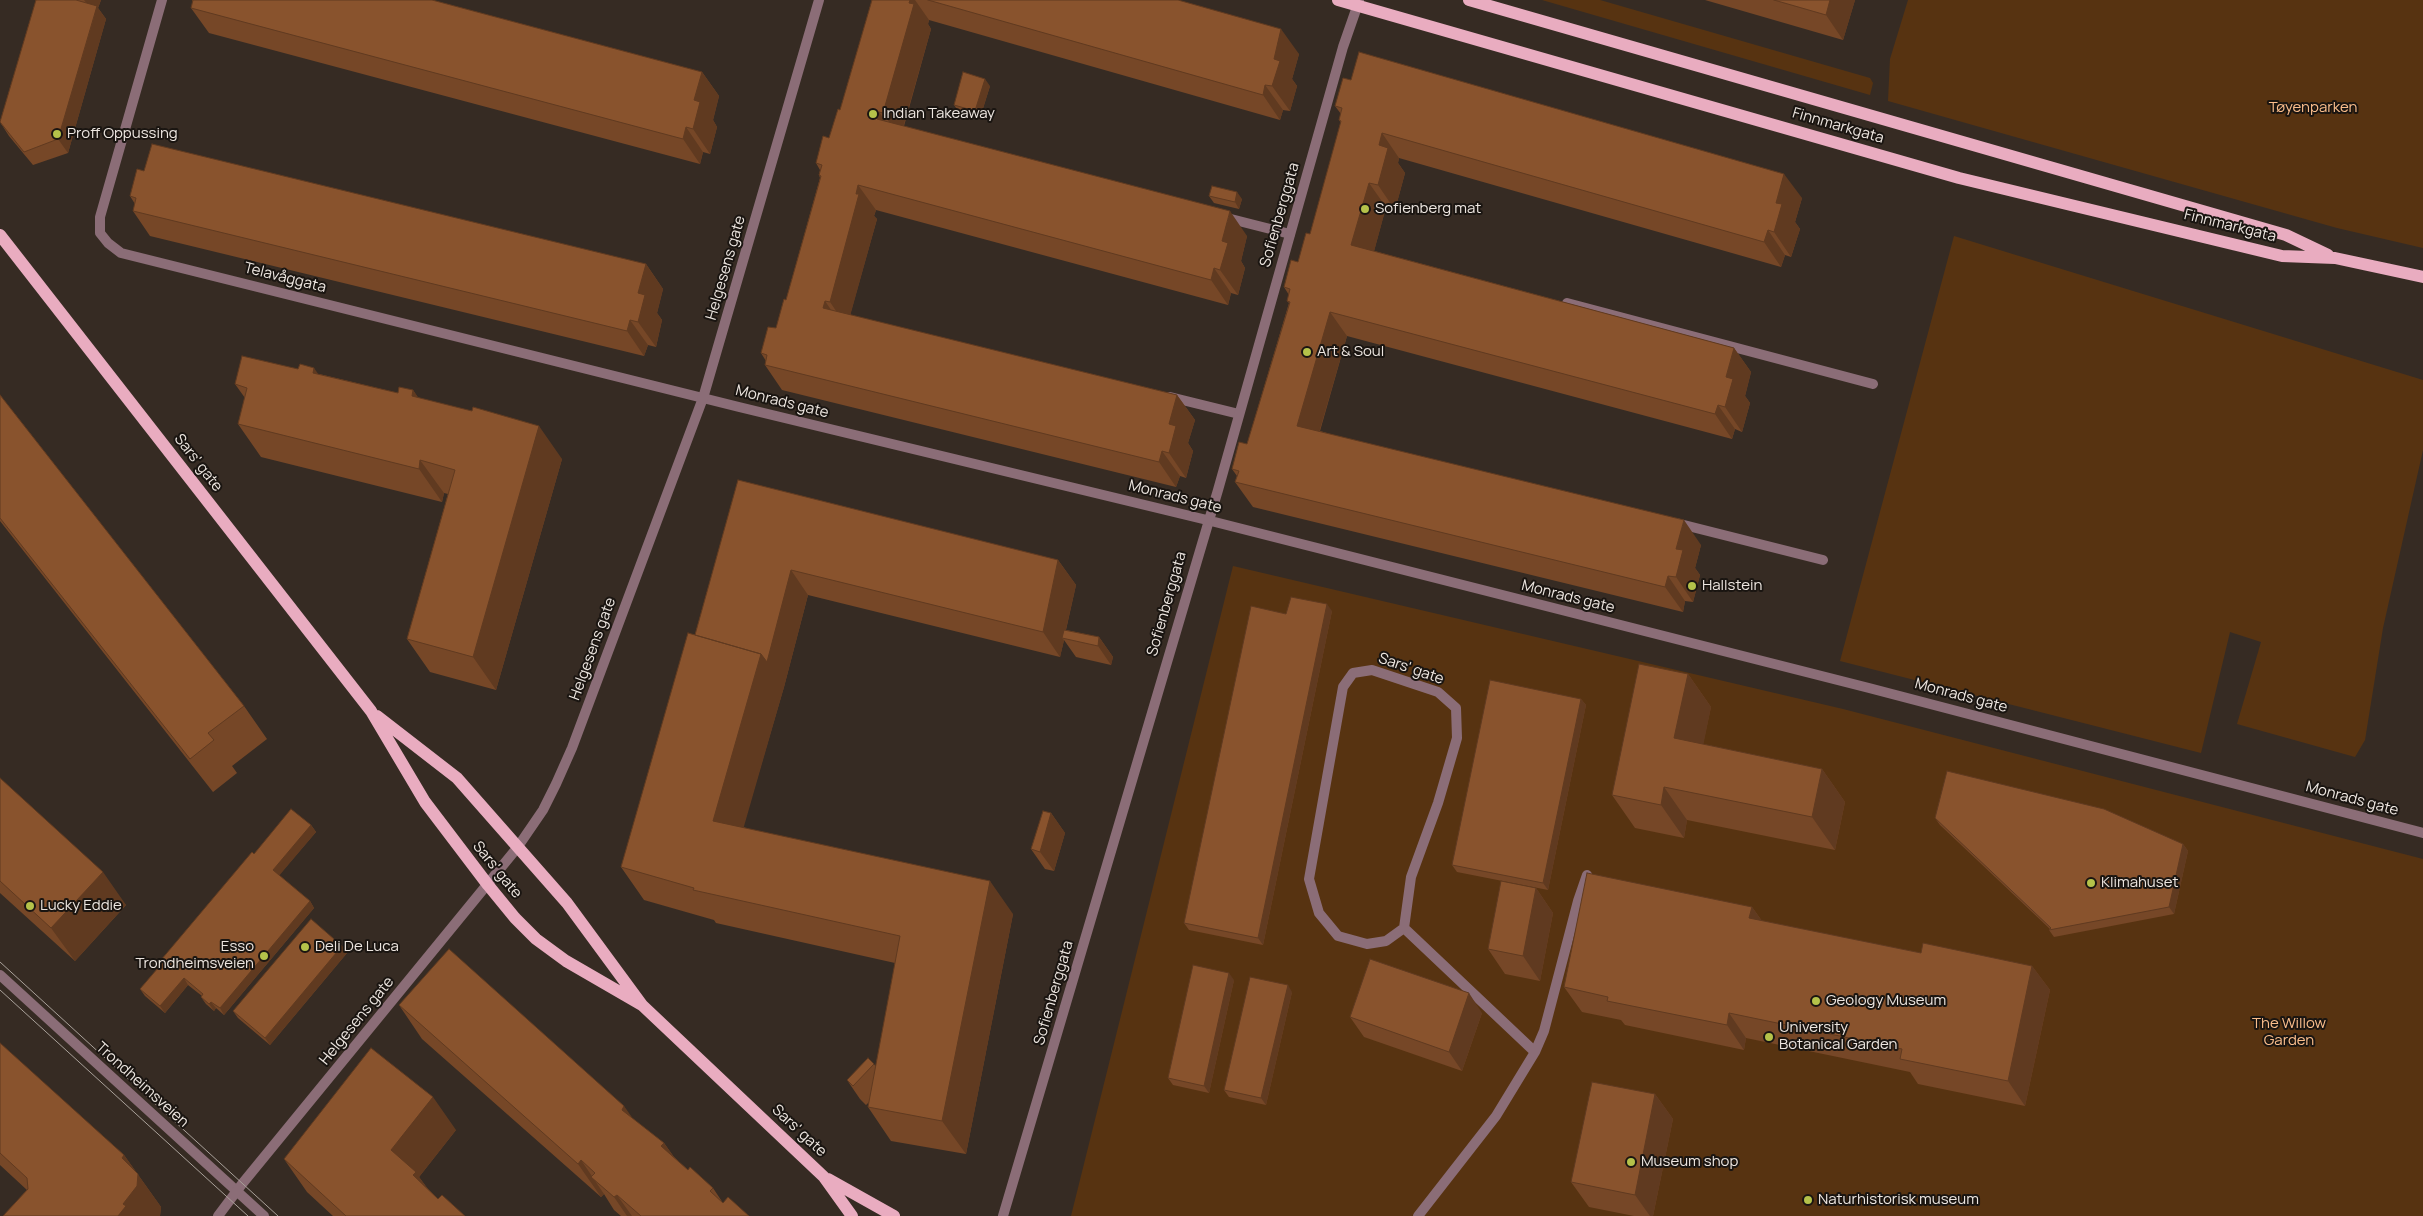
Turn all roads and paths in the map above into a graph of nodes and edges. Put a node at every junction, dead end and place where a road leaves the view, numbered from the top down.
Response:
1 (162, 0) edge
2 (819, 0) edge
3 (1338, 0) edge
4 (1469, 0) edge
5 (1357, 3) edge
6 (1210, 213) edge
7 (1290, 234) junction
8 (0, 235) edge
9 (2335, 258) junction
10 (2423, 277) edge
11 (1558, 301) edge
12 (1873, 384) dead end
13 (1158, 395) edge
14 (703, 398) junction
15 (1239, 414) junction
16 (1208, 520) junction
17 (1664, 520) edge
18 (1823, 560) dead end
19 (371, 711) junction
20 (2423, 833) edge
21 (517, 848) junction
22 (1588, 875) edge
23 (488, 885) junction
24 (1404, 928) junction
25 (0, 976) edge
26 (642, 1005) junction
27 (1536, 1052) junction
28 (824, 1177) junction
29 (237, 1191) junction
30 (218, 1216) edge
31 (264, 1216) edge
32 (852, 1216) edge
33 (894, 1216) edge
34 (1004, 1216) edge
35 (1418, 1216) edge

1 - 14 street, Telavåggata
2 - 14 street, Helgesens gate
3 - 5 main road, Finnmarkgata
4 - 9 main road, Finnmarkgata
5 - 7 street, Sofienberggata
5 - 9 main road, Finnmarkgata
6 - 7 street
7 - 15 street, Sofienberggata
8 - 19 main road, Sars' gate
9 - 10 main road, Finnmarkgata
11 - 12 street
13 - 15 street
14 - 16 street, Monrads gate
14 - 21 street, Helgesens gate
15 - 16 street, Sofienberggata
16 - 20 street, Monrads gate
16 - 34 street, Sofienberggata
17 - 18 street
19 - 21 main road, Sars' gate
19 - 23 main road, Sars' gate
21 - 23 street, Helgesens gate
21 - 26 main road, Sars' gate
22 - 27 street
23 - 26 main road, Sars' gate
23 - 29 street, Helgesens gate
24 - 24 street, Sars' gate
24 - 27 street
25 - 29 street, Trondheimsveien
26 - 28 main road, Sars' gate
27 - 35 street
28 - 32 main road, Sars' gate
28 - 33 main road, Sars' gate
29 - 30 street, Helgesens gate
29 - 31 street, Trondheimsveien

